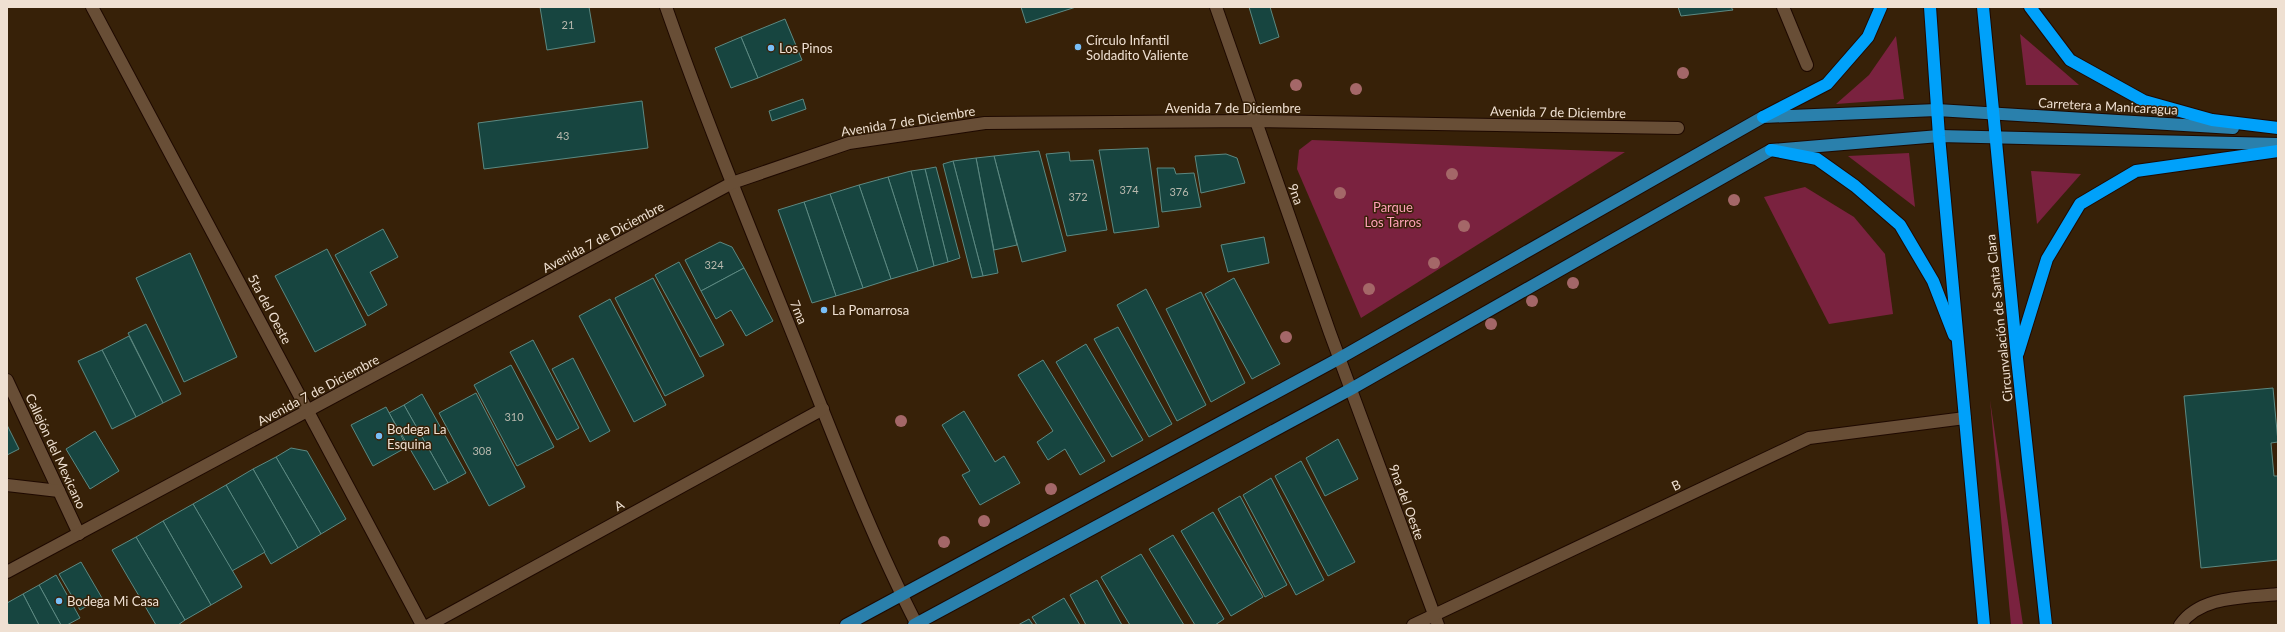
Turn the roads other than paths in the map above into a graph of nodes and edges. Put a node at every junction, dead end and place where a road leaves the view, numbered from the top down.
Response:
1 (92, 7) edge
2 (666, 7) edge
3 (1216, 7) edge
4 (1783, 7) edge
5 (1881, 7) edge
6 (1930, 7) edge
7 (1983, 7) edge
8 (2030, 7) edge
9 (1807, 65) dead end
10 (1937, 110) junction
11 (1993, 114) junction
12 (1762, 117) junction
13 (1255, 121) junction
14 (1678, 128) dead end
15 (2278, 129) edge
16 (1938, 136) junction
17 (1996, 137) junction
18 (2278, 144) edge
19 (1771, 150) junction
20 (2278, 152) edge
21 (732, 183) junction
22 (1959, 349) junction
23 (1340, 358) junction
24 (2017, 358) junction
25 (7, 380) edge
26 (1351, 389) junction
27 (823, 409) junction
28 (308, 411) junction
29 (1965, 418) junction
30 (7, 485) edge
31 (59, 491) junction
32 (79, 534) junction
33 (7, 572) edge
34 (2278, 594) edge
35 (901, 595) junction
36 (1435, 620) edge
37 (422, 625) edge
38 (428, 625) edge
39 (846, 625) edge
40 (916, 625) edge
41 (1413, 625) edge
42 (1984, 625) edge
43 (2046, 625) edge
44 (2180, 625) edge

1 - 28 street, 5ta del Oeste
2 - 21 street, 7ma
3 - 13 street, 9na
4 - 9 street
5 - 12 highway
6 - 10 highway
7 - 11 highway, Circunvalación de Santa Clara
8 - 15 highway
10 - 11 main road, Carretera a Manicaragua
10 - 12 main road, Carretera a Manicaragua
10 - 16 highway
11 - 15 main road, Carretera a Manicaragua
11 - 17 highway, Circunvalación de Santa Clara
12 - 23 main road
13 - 14 street, Avenida 7 de Diciembre
13 - 21 street, Avenida 7 de Diciembre
13 - 23 street, 9na
16 - 17 main road
16 - 19 main road
16 - 22 highway
17 - 18 main road
17 - 24 highway, Circunvalación de Santa Clara
19 - 22 highway
19 - 26 main road
20 - 24 highway
21 - 27 street, 7ma
21 - 28 street, Avenida 7 de Diciembre
22 - 29 highway
23 - 26 street, 9na
23 - 35 main road
24 - 43 highway, Circunvalación de Santa Clara
25 - 31 street, Callejón del Mexicano
26 - 36 street, 9na del Oeste
26 - 40 main road
27 - 35 street, 7ma
27 - 38 street, A
28 - 32 street, Avenida 7 de Diciembre
28 - 37 street, 5ta del Oeste
29 - 36 street, B
29 - 42 highway
30 - 31 street
31 - 32 street, Callejón del Mexicano
32 - 33 street, Avenida 7 de Diciembre
34 - 44 street
35 - 39 main road
35 - 40 street, 7ma
36 - 41 street, B

